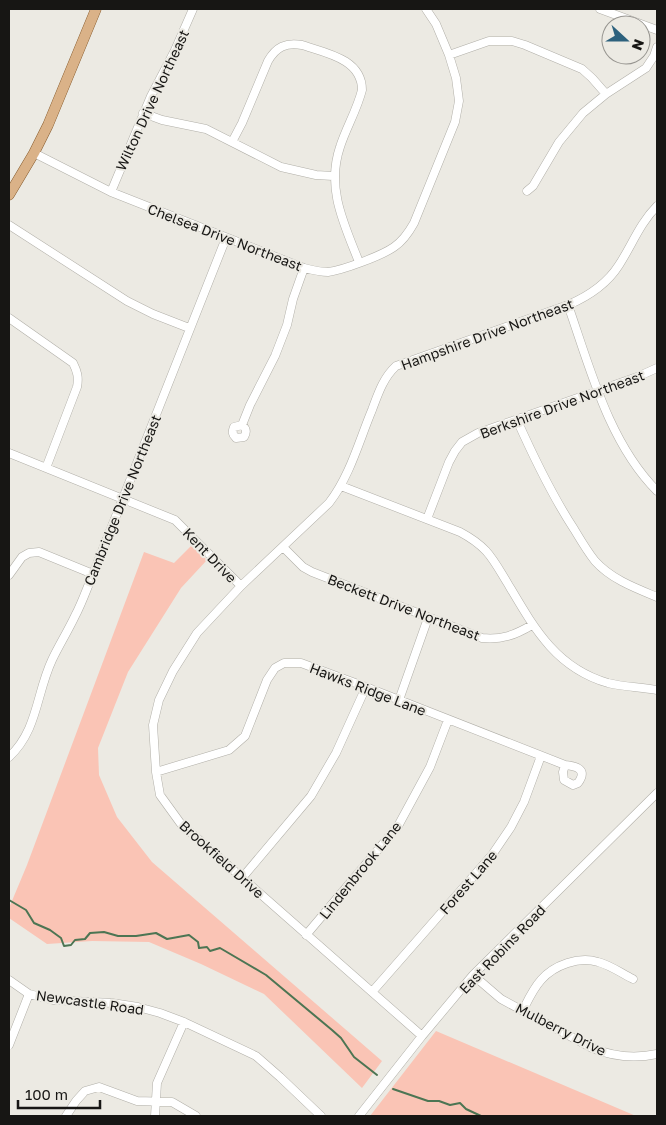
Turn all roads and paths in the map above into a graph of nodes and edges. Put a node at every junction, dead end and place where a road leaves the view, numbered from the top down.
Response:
1 (96, 9) edge
2 (193, 9) edge
3 (426, 9) edge
4 (600, 9) edge
5 (657, 30) edge
6 (657, 47) edge
7 (449, 55) junction
8 (606, 94) junction
9 (144, 113) junction
10 (232, 142) junction
11 (34, 153) junction
12 (333, 176) junction
13 (527, 191) dead end
14 (111, 192) junction
15 (9, 195) edge
16 (657, 206) edge
17 (9, 225) edge
18 (226, 238) junction
19 (359, 262) junction
20 (304, 268) junction
21 (568, 305) junction
22 (9, 318) edge
23 (189, 328) junction
24 (657, 368) edge
25 (598, 390) junction
26 (517, 420) junction
27 (242, 425) dead end
28 (9, 453) edge
29 (46, 468) junction
30 (341, 486) junction
31 (657, 491) edge
32 (123, 499) junction
33 (427, 519) junction
34 (283, 547) junction
35 (93, 574) junction
36 (9, 575) edge
37 (241, 586) junction
38 (657, 597) edge
39 (428, 618) junction
40 (532, 625) junction
41 (366, 687) junction
42 (657, 690) edge
43 (399, 700) junction
44 (448, 720) junction
45 (541, 756) junction
46 (9, 757) edge
47 (565, 765) dead end
48 (156, 772) junction
49 (657, 793) edge
50 (242, 878) junction
51 (306, 935) junction
52 (473, 975) junction
53 (632, 979) dead end
54 (9, 980) edge
55 (372, 992) junction
56 (29, 994) junction
57 (522, 1010) junction
58 (184, 1022) junction
59 (422, 1036) junction
60 (9, 1046) edge
61 (657, 1054) edge
62 (155, 1101) junction
63 (66, 1116) edge
64 (155, 1116) edge
65 (196, 1116) edge
66 (322, 1116) edge
67 (360, 1116) edge

1 - 11 main road
2 - 9 street, Wilton Drive Northeast
3 - 7 street
4 - 5 street
6 - 8 street
7 - 8 street
7 - 19 street, Chelsea Drive Northeast
8 - 13 street
9 - 10 street
9 - 14 street, Wilton Drive Northeast
10 - 12 street
10 - 12 street
11 - 14 street, Chelsea Drive Northeast
11 - 15 main road
12 - 19 street
14 - 18 street, Chelsea Drive Northeast
16 - 21 street, Hampshire Drive Northeast
17 - 23 street
18 - 20 street, Chelsea Drive Northeast
18 - 23 street, Cambridge Drive Northeast
19 - 20 street, Chelsea Drive Northeast
20 - 27 street
21 - 25 street
21 - 30 street, Hampshire Drive Northeast
22 - 29 street
23 - 32 street, Cambridge Drive Northeast
24 - 25 street, Berkshire Drive Northeast
25 - 26 street, Berkshire Drive Northeast
25 - 31 street
26 - 33 street, Berkshire Drive Northeast
26 - 38 street
28 - 29 street, Kent Drive
29 - 32 street, Kent Drive
30 - 33 street
30 - 34 street, Hampshire Drive Northeast
32 - 35 street, Cambridge Drive Northeast
32 - 37 street, Kent Drive
33 - 40 street
34 - 37 street, Hampshire Drive Northeast
34 - 39 street, Beckett Drive Northeast
35 - 36 street
35 - 46 street, Cambridge Drive Northeast
37 - 48 street, Brookfield Drive
39 - 40 street, Beckett Drive Northeast
39 - 43 street
40 - 42 street
41 - 43 street, Hawks Ridge Lane
41 - 48 street, Hawks Ridge Lane
41 - 50 street
43 - 44 street, Hawks Ridge Lane
44 - 45 street, Hawks Ridge Lane
44 - 51 street, Lindenbrook Lane
45 - 47 street, Hawks Ridge Lane
45 - 55 street, Forest Lane
48 - 50 street, Brookfield Drive
49 - 52 street, East Robins Road
50 - 51 street, Brookfield Drive
51 - 55 street, Brookfield Drive
52 - 57 street, Mulberry Drive
52 - 59 street, East Robins Road
53 - 57 street
54 - 56 street, Newcastle Road
55 - 59 street, Brookfield Drive
56 - 58 street, Newcastle Road
56 - 60 street
57 - 61 street, Mulberry Drive
58 - 62 street
58 - 66 street, Newcastle Road
59 - 67 street, East Robins Road
62 - 63 street
62 - 64 street
62 - 65 street

